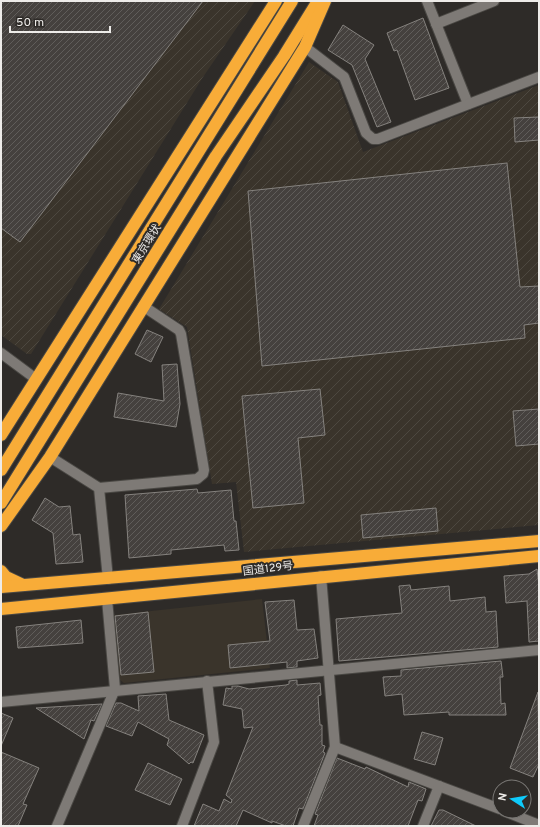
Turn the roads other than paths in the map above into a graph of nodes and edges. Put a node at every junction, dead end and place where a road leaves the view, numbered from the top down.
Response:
1 (276, 1) edge
2 (292, 1) edge
3 (318, 1) edge
4 (325, 1) edge
5 (427, 1) edge
6 (494, 1) edge
7 (436, 24) junction
8 (305, 47) junction
9 (539, 77) edge
10 (468, 104) junction
11 (143, 306) junction
12 (1, 353) edge
13 (36, 379) junction
14 (1, 435) edge
15 (50, 457) junction
16 (1, 470) edge
17 (99, 488) junction
18 (1, 503) edge
19 (1, 526) edge
20 (539, 541) edge
21 (539, 556) edge
22 (1, 571) edge
23 (321, 576) junction
24 (108, 579) junction
25 (24, 586) junction
26 (1, 588) edge
27 (107, 599) junction
28 (1, 609) edge
29 (539, 650) edge
30 (330, 669) junction
31 (207, 681) junction
32 (115, 689) junction
33 (1, 702) edge
34 (335, 747) junction
35 (439, 786) junction
36 (492, 807) edge
37 (524, 819) edge
38 (539, 825) edge
39 (56, 826) edge
40 (182, 826) edge
41 (303, 826) edge
42 (423, 826) edge

1 - 13 highway
2 - 16 highway, 東京環状
3 - 18 highway, 東京環状
4 - 8 highway
5 - 7 street
6 - 7 street
7 - 10 street
8 - 10 street
8 - 11 highway
9 - 10 street
11 - 15 highway
11 - 17 street
12 - 13 street
13 - 14 highway
15 - 17 street
15 - 19 highway
17 - 24 street
20 - 24 highway, 国道129号
21 - 23 highway, 国道129号
22 - 25 highway
23 - 27 highway, 国道129号
23 - 30 street
24 - 25 highway, 国道129号
25 - 26 highway, 国道129号
27 - 28 highway, 国道129号
27 - 32 street
29 - 30 street
30 - 31 street
30 - 34 street
31 - 32 street
31 - 40 street
32 - 33 street
32 - 39 street
34 - 35 street
34 - 41 street
35 - 36 street
35 - 42 street
37 - 38 street

